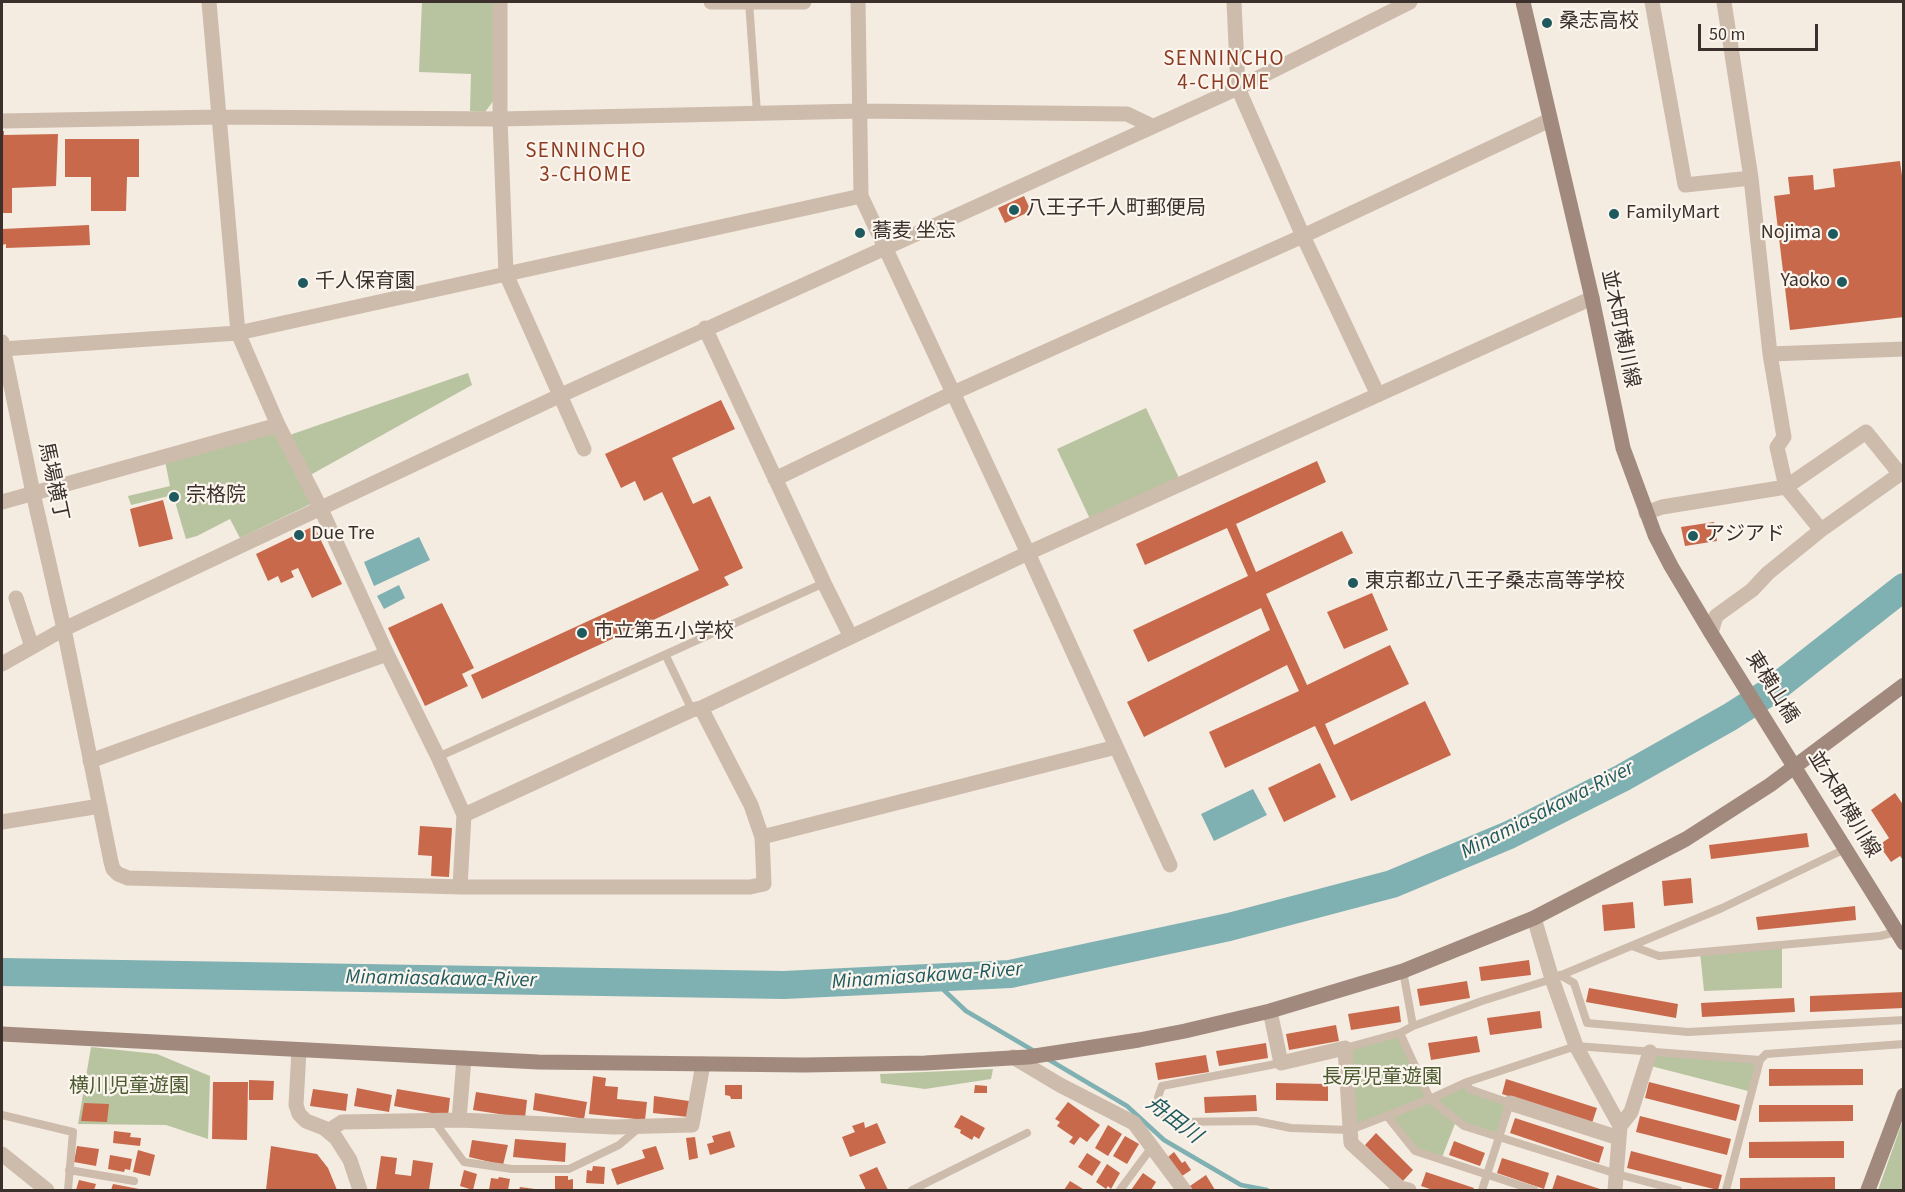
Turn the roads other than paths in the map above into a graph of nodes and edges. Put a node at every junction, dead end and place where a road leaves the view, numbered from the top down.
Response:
1 (210, 2) edge
2 (500, 2) edge
3 (711, 2) edge
4 (749, 2) edge
5 (804, 2) edge
6 (858, 2) edge
7 (1234, 2) edge
8 (1410, 2) edge
9 (1523, 2) edge
10 (1652, 2) edge
11 (1724, 2) edge
12 (1238, 88) junction
13 (861, 111) junction
14 (757, 113) junction
15 (219, 117) junction
16 (500, 118) junction
17 (1550, 120) junction
18 (2, 121) edge
19 (1152, 126) junction
20 (1751, 178) junction
21 (861, 196) junction
22 (1303, 236) junction
23 (885, 249) junction
24 (506, 274) junction
25 (1592, 298) junction
26 (705, 328) junction
27 (238, 333) junction
28 (2, 347) edge
29 (1904, 348) edge
30 (1770, 354) junction
31 (953, 393) junction
32 (1378, 395) junction
33 (559, 396) junction
34 (278, 425) junction
35 (584, 449) dead end
36 (1902, 472) edge
37 (775, 479) junction
38 (1786, 487) junction
39 (33, 493) junction
40 (2, 502) edge
41 (321, 509) junction
42 (1646, 513) junction
43 (1821, 530) junction
44 (1028, 553) junction
45 (824, 583) junction
46 (16, 598) dead end
47 (64, 629) junction
48 (1711, 633) junction
49 (851, 637) junction
50 (32, 647) junction
51 (1720, 648) joint
52 (387, 654) junction
53 (666, 656) junction
54 (2, 664) edge
55 (1904, 685) edge
56 (697, 709) junction
57 (1116, 747) junction
58 (1785, 751) joint
59 (438, 757) junction
60 (90, 761) junction
61 (1795, 767) junction
62 (100, 806) junction
63 (464, 815) junction
64 (2, 822) edge
65 (762, 837) junction
66 (1845, 849) junction
67 (1170, 865) dead end
68 (460, 886) junction
69 (1534, 918) junction
70 (1900, 937) edge
71 (1632, 946) junction
72 (1403, 971) junction
73 (1556, 977) junction
74 (1270, 1011) junction
75 (1904, 1020) edge
76 (1413, 1026) junction
77 (1400, 1033) junction
78 (2, 1034) edge
79 (1904, 1044) edge
80 (1576, 1046) junction
81 (1345, 1048) junction
82 (299, 1050) junction
83 (1650, 1052) junction
84 (1021, 1057) junction
85 (464, 1058) junction
86 (1760, 1060) junction
87 (1281, 1063) junction
88 (703, 1064) junction
89 (1467, 1083) junction
90 (1904, 1095) edge
91 (1430, 1099) junction
92 (1510, 1103) junction
93 (2, 1115) edge
94 (1387, 1116) junction
95 (434, 1120) junction
96 (459, 1120) junction
97 (640, 1127) junction
98 (1350, 1130) junction
99 (328, 1131) junction
100 (1619, 1132) junction
101 (1027, 1133) dead end
102 (1498, 1138) junction
103 (1152, 1147) junction
104 (3, 1159) edge
105 (69, 1170) junction
106 (1617, 1174) junction
107 (1486, 1175) junction
108 (134, 1181) dead end
109 (47, 1191) edge
110 (68, 1191) edge
111 (360, 1191) edge
112 (912, 1191) edge
113 (1120, 1191) edge
114 (1184, 1191) edge
115 (1409, 1191) edge
116 (1482, 1191) edge
117 (1534, 1191) edge
118 (1615, 1191) edge
119 (1678, 1191) edge
120 (1726, 1191) edge
121 (1868, 1191) edge

1 - 15 street
2 - 16 street
3 - 4 street
4 - 5 street
4 - 14 lane
6 - 13 street
7 - 12 street
8 - 12 street
9 - 17 street, 並木町横川線
10 - 20 street
11 - 20 street
12 - 19 street
12 - 22 street
13 - 14 street
13 - 19 street
13 - 21 street
14 - 16 street
15 - 16 street
15 - 18 street
15 - 27 street
16 - 24 street
17 - 22 street
17 - 25 street, 並木町横川線
19 - 23 street
20 - 30 street
21 - 23 street
21 - 24 street
22 - 31 street
22 - 32 street
23 - 26 street
23 - 31 street
24 - 27 street
24 - 33 street
25 - 32 street
25 - 42 street, 並木町横川線
26 - 33 street
26 - 37 street
27 - 28 street
27 - 34 street
28 - 39 street, 馬場横丁
29 - 30 street
30 - 38 street
31 - 37 street
31 - 44 street
32 - 44 street
33 - 35 street
33 - 41 street
34 - 39 street
34 - 41 street
36 - 38 street
36 - 43 street
37 - 45 street
38 - 42 street
38 - 43 street
39 - 40 street
39 - 47 street, 馬場横丁
41 - 47 street
41 - 52 street
42 - 48 street, 並木町横川線
43 - 48 street
44 - 49 street
44 - 57 street
45 - 49 street
45 - 53 lane
46 - 50 street
47 - 50 street
47 - 60 street, 馬場横丁
48 - 51 street, 並木町横川線
49 - 56 street
50 - 54 street
51 - 58 street, 東横山橋
52 - 59 street
52 - 60 street
53 - 56 lane
53 - 59 lane
55 - 61 street
56 - 63 street
56 - 65 street
57 - 65 street
57 - 67 street
58 - 61 street, 並木町横川線
59 - 63 street
60 - 62 street, 馬場横丁
61 - 66 street, 並木町横川線
61 - 69 street
62 - 64 street
62 - 68 street, 馬場横丁
63 - 68 street
65 - 68 street, 馬場横丁
66 - 70 street, 並木町横川線
66 - 71 lane
69 - 72 street
69 - 73 street
70 - 71 lane
71 - 73 lane
72 - 74 street
72 - 76 lane
73 - 75 lane
73 - 76 lane
73 - 80 street
74 - 84 street
74 - 87 street
76 - 77 lane
77 - 81 lane
77 - 91 lane
78 - 82 street
79 - 86 lane
80 - 83 lane
80 - 89 lane
80 - 100 street
81 - 87 street
81 - 98 street
82 - 85 street
82 - 99 street
83 - 86 lane
83 - 100 street
84 - 88 street
84 - 103 street
85 - 88 street
85 - 96 street
86 - 120 lane
87 - 98 lane
88 - 97 street
89 - 91 lane
89 - 92 lane
90 - 121 street
91 - 94 lane
91 - 102 lane
92 - 100 street
92 - 102 lane
93 - 105 lane
94 - 98 lane
94 - 107 lane
95 - 96 street
95 - 97 lane
95 - 99 street
96 - 97 street
98 - 115 street
99 - 111 street
100 - 106 street
101 - 112 lane
102 - 106 lane
102 - 107 lane
103 - 113 lane
103 - 114 street
104 - 109 street
105 - 108 lane
105 - 110 lane
106 - 118 street
106 - 119 lane
107 - 116 lane
107 - 117 lane

